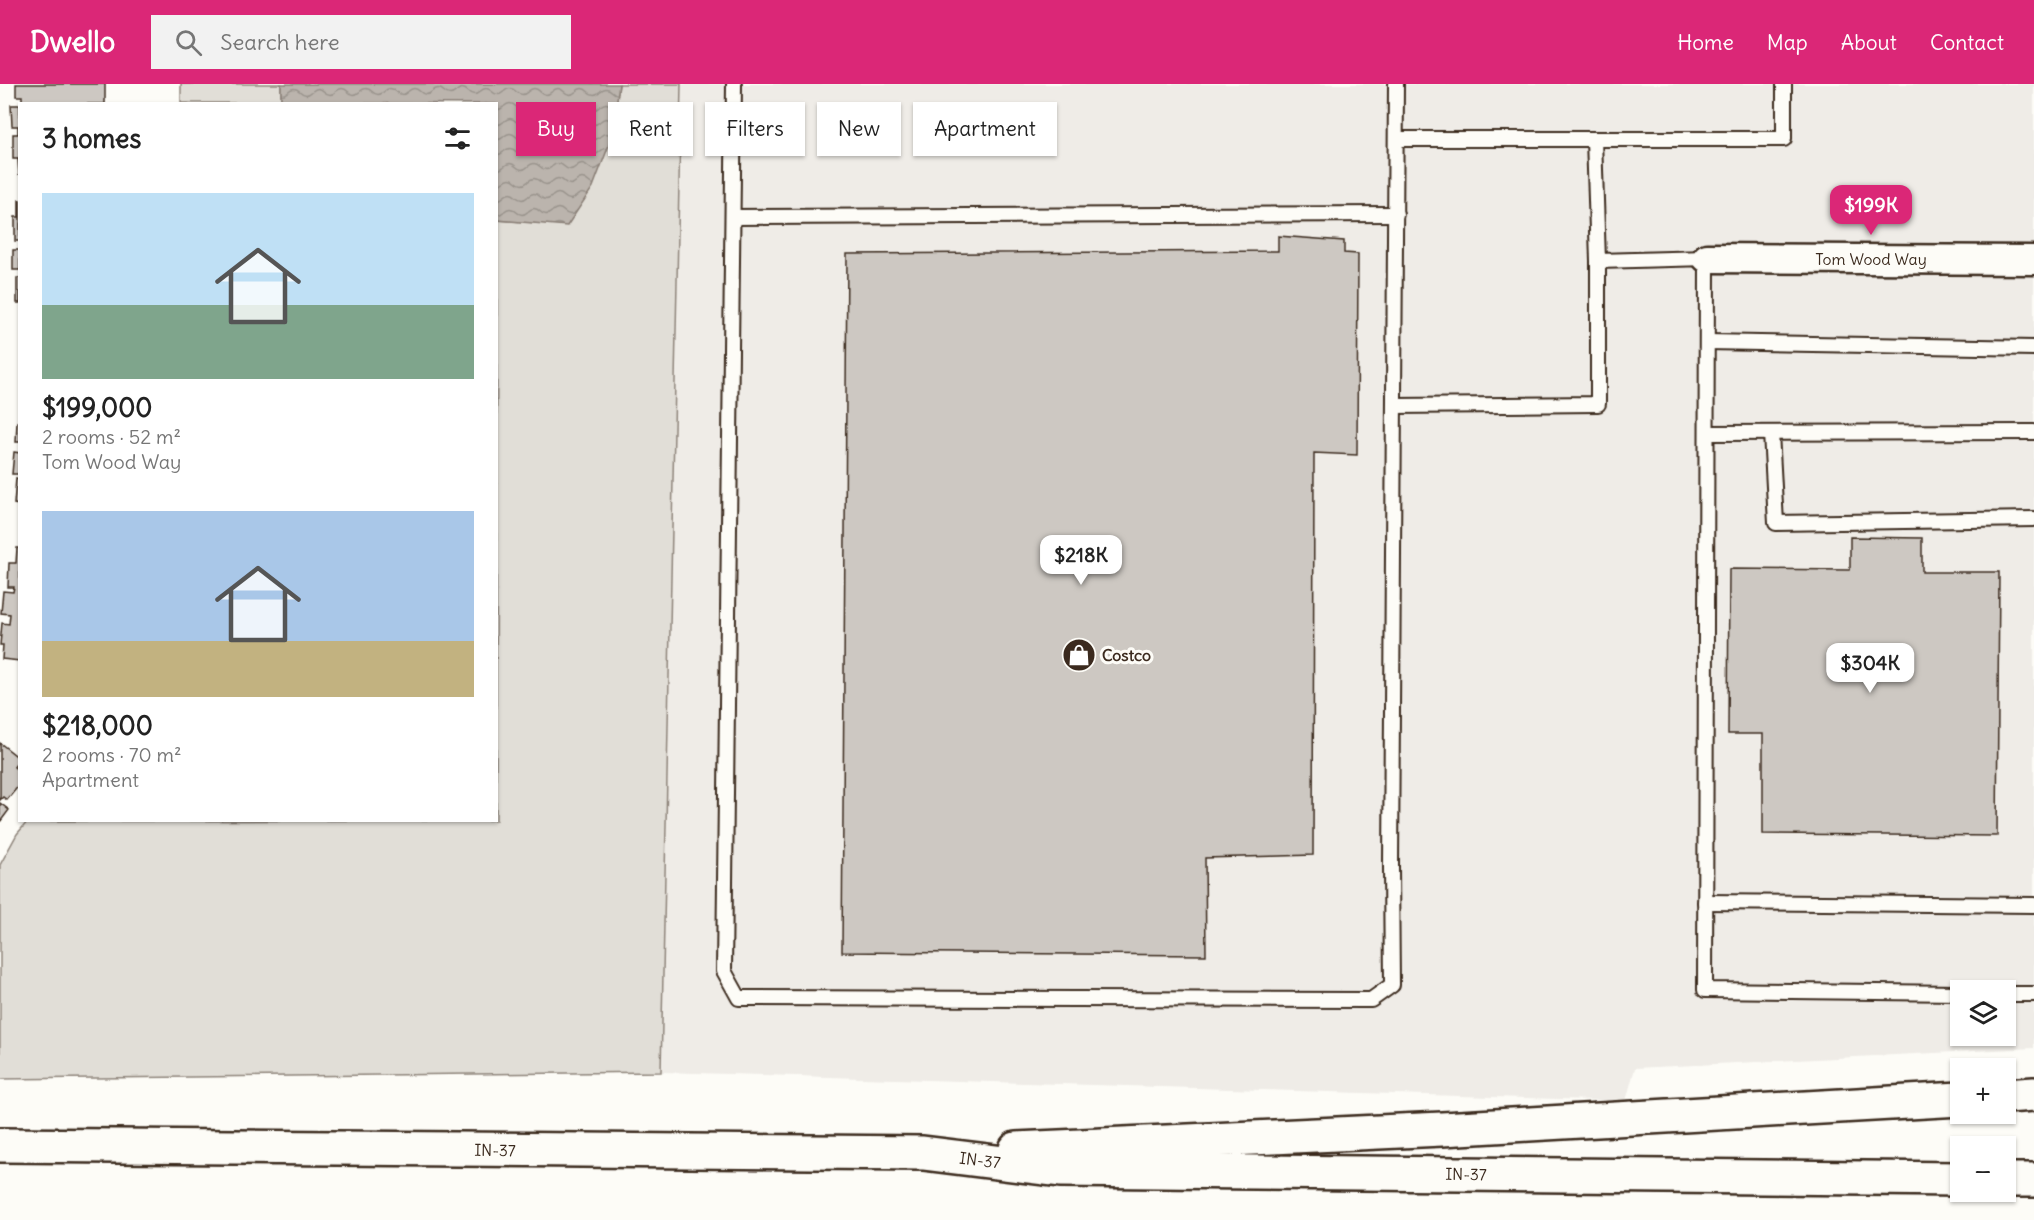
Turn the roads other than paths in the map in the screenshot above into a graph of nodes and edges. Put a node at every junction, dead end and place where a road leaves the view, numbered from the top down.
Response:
1 (734, 84) edge
2 (1396, 84) edge
3 (1784, 84) edge
4 (1396, 139) junction
5 (1594, 139) junction
6 (1395, 214) junction
7 (733, 218) junction
8 (1707, 258) junction
9 (2034, 260) edge
10 (1598, 261) junction
11 (1707, 342) junction
12 (2034, 348) edge
13 (1394, 406) junction
14 (2034, 432) edge
15 (1707, 433) junction
16 (1771, 433) junction
17 (2034, 519) edge
18 (1705, 902) junction
19 (2034, 905) edge
20 (1950, 993) edge
21 (2016, 994) edge
22 (2034, 994) edge
23 (2034, 1094) edge
24 (2016, 1095) edge
25 (1950, 1100) edge
26 (0, 1145) edge
27 (923, 1154) junction
28 (1950, 1179) edge
29 (2016, 1180) edge
30 (2034, 1180) edge

1 - 7 lane
2 - 4 lane
3 - 5 lane
4 - 5 lane
4 - 6 lane
5 - 10 lane
6 - 7 lane
6 - 13 lane
7 - 13 lane
8 - 9 street, Tom Wood Way
8 - 10 lane
8 - 11 lane
10 - 13 lane
11 - 12 lane
11 - 15 lane
14 - 16 lane
15 - 16 lane
15 - 18 lane
16 - 17 lane
18 - 19 lane
18 - 20 lane
21 - 22 lane
23 - 24 highway
25 - 27 highway
26 - 27 highway, IN-37
27 - 28 highway, IN-37
29 - 30 highway

